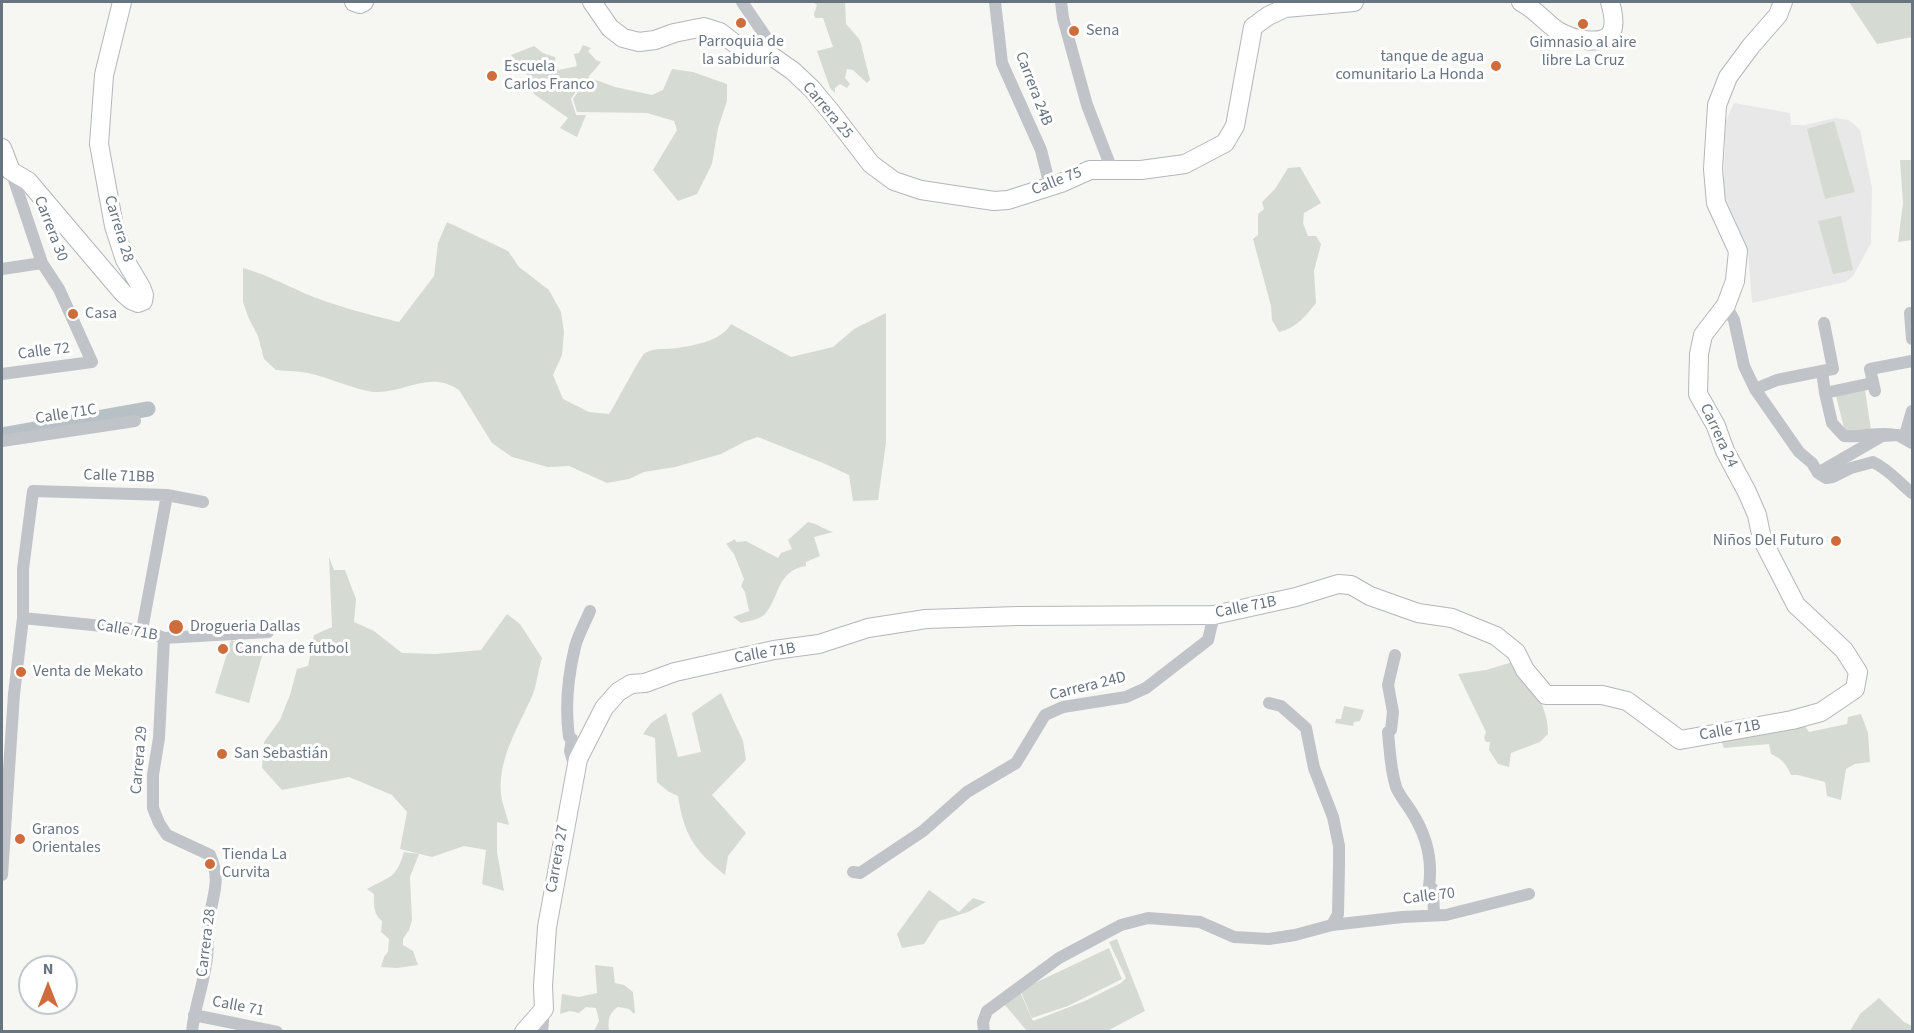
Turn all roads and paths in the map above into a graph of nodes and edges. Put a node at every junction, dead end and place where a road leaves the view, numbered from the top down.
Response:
1 (122, 2) edge
2 (354, 2) edge
3 (364, 2) edge
4 (592, 2) edge
5 (742, 2) edge
6 (996, 2) edge
7 (1061, 2) edge
8 (1354, 2) edge
9 (1521, 2) edge
10 (1610, 2) edge
11 (1783, 2) edge
12 (773, 57) junction
13 (2, 148) edge
14 (871, 164) joint
15 (1112, 170) junction
16 (6, 171) edge
17 (1050, 186) junction
18 (42, 263) junction
19 (2, 269) edge
20 (1726, 305) junction
21 (1910, 313) dead end
22 (1824, 323) dead end
23 (1912, 339) edge
24 (1912, 361) edge
25 (92, 362) joint
26 (1822, 371) junction
27 (2, 374) edge
28 (1755, 389) junction
29 (1825, 393) junction
30 (1912, 411) edge
31 (135, 421) dead end
32 (1904, 438) edge
33 (2, 441) edge
34 (1818, 473) junction
35 (1912, 493) edge
36 (167, 495) junction
37 (203, 502) dead end
38 (590, 611) dead end
39 (1214, 615) junction
40 (23, 618) junction
41 (142, 630) junction
42 (268, 632) dead end
43 (164, 638) junction
44 (1395, 655) dead end
45 (618, 692) joint
46 (1269, 703) dead end
47 (1792, 720) joint
48 (575, 769) junction
49 (3, 820) edge
50 (210, 855) joint
51 (853, 872) dead end
52 (2, 875) edge
53 (1529, 894) dead end
54 (1434, 915) junction
55 (1332, 925) junction
56 (544, 1009) junction
57 (194, 1015) junction
58 (192, 1032) edge
59 (277, 1032) edge
60 (524, 1032) edge
61 (542, 1032) edge
62 (984, 1032) edge

1 - 16 street, Carrera 28
2 - 3 street
4 - 12 street
5 - 12 street, Carrera 25
6 - 17 street, Carrera 24B
7 - 15 street
8 - 15 street, Calle 75
9 - 10 street
11 - 20 street, Carrera 24
12 - 14 street, Carrera 25
13 - 16 street
14 - 17 street, Calle 75
15 - 17 street, Calle 75
16 - 18 street, Carrera 30
18 - 19 street
18 - 25 street, Carrera 30
20 - 28 street
20 - 47 street, Carrera 24
21 - 23 street
22 - 26 street
24 - 29 street
25 - 27 street, Calle 72
26 - 28 street
26 - 29 street
28 - 34 street
29 - 32 street
30 - 32 street
31 - 33 street, Calle 71C
32 - 34 street
34 - 35 street
36 - 37 street, Calle 71BB
36 - 40 street, Calle 71BB
36 - 41 street
38 - 48 street
39 - 45 street, Calle 71B
39 - 47 street, Calle 71B
39 - 51 street, Carrera 24D
40 - 41 street, Calle 71B
40 - 49 street
41 - 43 street, Calle 71B
42 - 43 street, Calle 71B
43 - 50 street, Carrera 29
44 - 54 street
45 - 48 street, Carrera 27
46 - 55 street
48 - 56 street, Carrera 27
49 - 52 street
50 - 57 street, Carrera 28
53 - 54 street, Calle 70
54 - 55 street, Calle 70
55 - 62 street, Calle 70
56 - 60 street
56 - 61 street
57 - 58 street, Carrera 28
57 - 59 street, Calle 71

